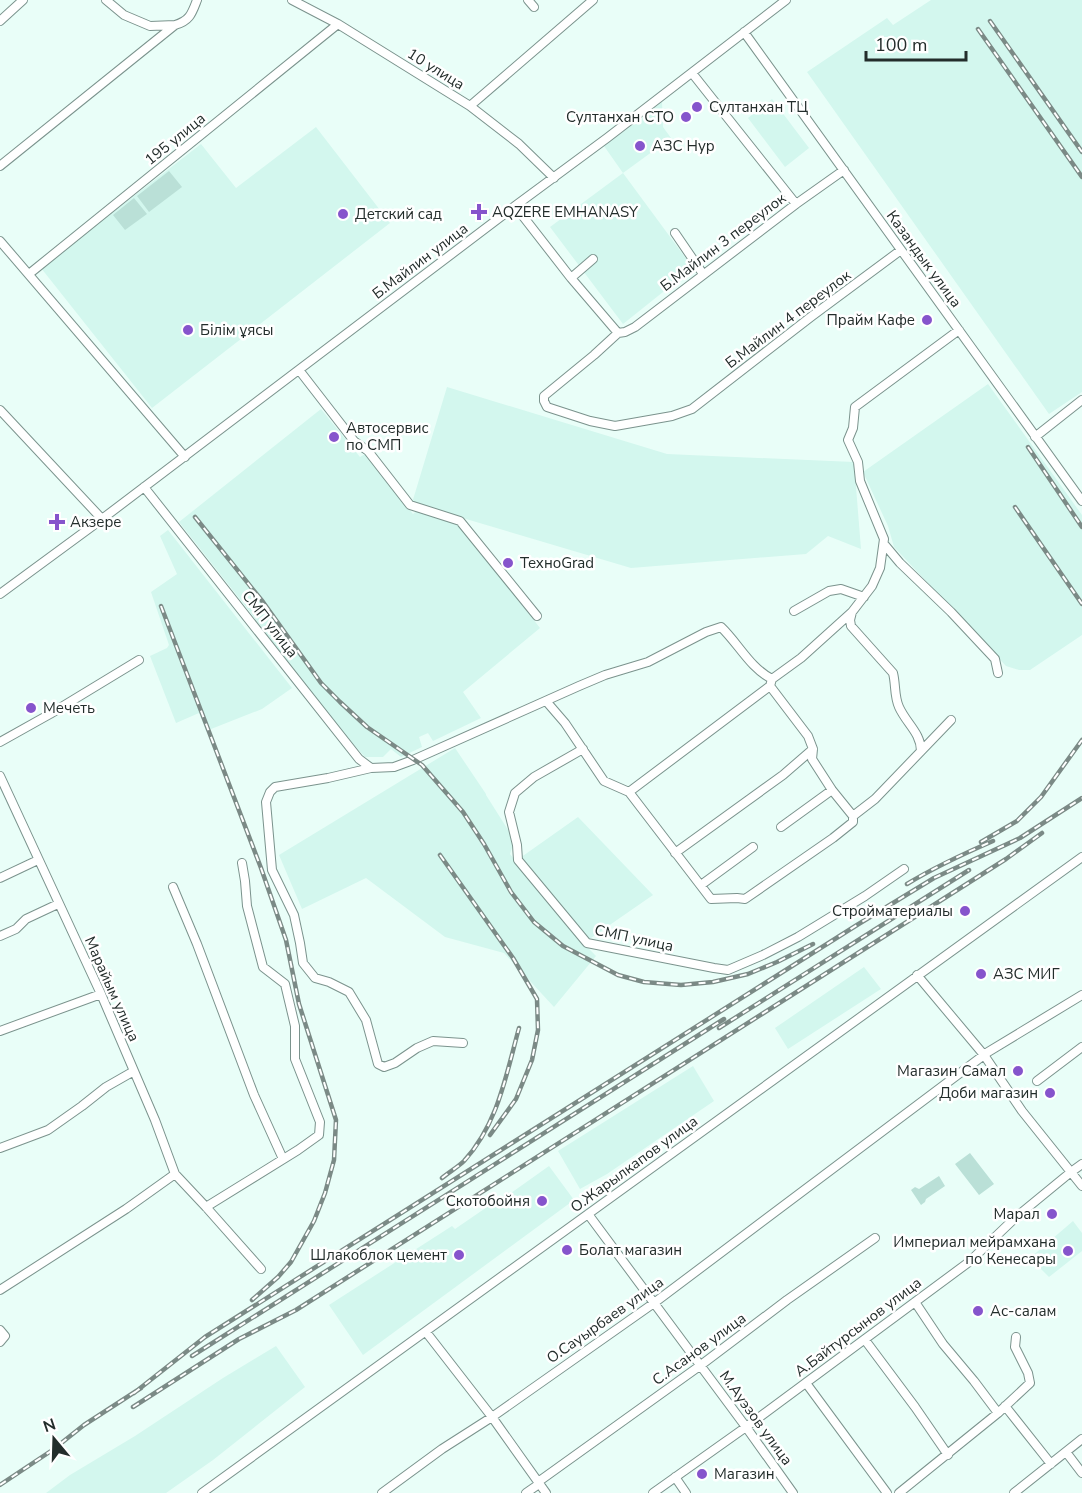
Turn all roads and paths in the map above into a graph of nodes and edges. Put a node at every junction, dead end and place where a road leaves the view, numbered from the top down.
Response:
1 (23, 0) edge
2 (106, 0) edge
3 (197, 0) edge
4 (292, 0) edge
5 (528, 0) edge
6 (593, 0) edge
7 (786, 0) edge
8 (534, 8) dead end
9 (0, 21) edge
10 (338, 24) junction
11 (175, 26) junction
12 (744, 32) junction
13 (692, 73) junction
14 (470, 106) junction
15 (0, 166) edge
16 (844, 170) junction
17 (554, 178) junction
18 (796, 204) junction
19 (515, 206) junction
20 (675, 233) dead end
21 (0, 242) edge
22 (901, 250) junction
23 (593, 259) dead end
24 (29, 274) junction
25 (703, 274) junction
26 (571, 278) junction
27 (959, 330) junction
28 (618, 333) junction
29 (299, 370) junction
30 (1082, 400) edge
31 (692, 409) joint
32 (2, 416) edge
33 (1035, 436) junction
34 (184, 457) junction
35 (144, 487) junction
36 (1082, 501) edge
37 (102, 519) junction
38 (884, 542) junction
39 (0, 594) edge
40 (864, 597) junction
41 (794, 611) dead end
42 (852, 612) junction
43 (537, 616) dead end
44 (139, 660) dead end
45 (998, 673) dead end
46 (771, 683) junction
47 (546, 700) junction
48 (951, 720) dead end
49 (0, 742) edge
50 (583, 749) junction
51 (813, 749) junction
52 (921, 751) junction
53 (370, 768) junction
54 (0, 776) edge
55 (832, 790) junction
56 (629, 792) junction
57 (853, 816) junction
58 (781, 827) dead end
59 (753, 847) dead end
60 (675, 853) junction
61 (1082, 857) edge
62 (38, 860) junction
63 (242, 862) dead end
64 (904, 869) dead end
65 (0, 878) edge
66 (701, 885) junction
67 (173, 887) dead end
68 (58, 904) junction
69 (0, 936) edge
70 (917, 975) junction
71 (101, 994) junction
72 (1082, 995) edge
73 (0, 1031) edge
74 (463, 1043) dead end
75 (1082, 1047) edge
76 (984, 1055) junction
77 (134, 1071) junction
78 (1037, 1081) dead end
79 (0, 1148) edge
80 (283, 1159) junction
81 (1082, 1164) edge
82 (1071, 1172) junction
83 (175, 1174) junction
84 (1082, 1186) edge
85 (206, 1207) junction
86 (588, 1214) junction
87 (875, 1238) dead end
88 (261, 1269) dead end
89 (0, 1290) edge
90 (915, 1302) junction
91 (654, 1303) junction
92 (0, 1330) edge
93 (426, 1332) junction
94 (1016, 1337) dead end
95 (865, 1340) junction
96 (0, 1342) edge
97 (701, 1365) junction
98 (806, 1383) junction
99 (1005, 1406) junction
100 (998, 1413) junction
101 (492, 1417) junction
102 (746, 1427) junction
103 (1082, 1439) edge
104 (1066, 1452) junction
105 (948, 1455) junction
106 (1051, 1464) junction
107 (1082, 1473) edge
108 (675, 1477) junction
109 (539, 1483) junction
110 (202, 1493) edge
111 (382, 1493) edge
112 (526, 1493) edge
113 (546, 1493) edge
114 (653, 1493) edge
115 (687, 1493) edge
116 (794, 1493) edge
117 (887, 1493) edge
118 (898, 1493) edge
119 (1014, 1493) edge

1 - 9 street
2 - 11 street
3 - 11 street
4 - 10 street, 10 улица
5 - 8 street
6 - 14 street
7 - 12 street, Б.Майлин улица
10 - 14 street, 10 улица
10 - 24 street, 195 улица
11 - 15 street
12 - 13 street, Б.Майлин улица
12 - 16 street, Казандык улица
13 - 17 street, Б.Майлин улица
13 - 18 street
14 - 17 street, 10 улица
16 - 18 street, Б.Майлин 3 переулок
16 - 22 street, Казандык улица
17 - 19 street, Б.Майлин улица
18 - 25 street, Б.Майлин 3 переулок
19 - 26 street
19 - 29 street, Б.Майлин улица
20 - 25 street
21 - 24 street
22 - 27 street, Казандык улица
22 - 31 street, Б.Майлин 4 переулок
23 - 26 street
24 - 34 street
25 - 28 street, Б.Майлин 3 переулок
26 - 28 street
27 - 33 street, Казандык улица
27 - 38 street
28 - 31 street, Б.Майлин 3 переулок
29 - 34 street, Б.Майлин улица
29 - 43 street
30 - 33 street
32 - 37 street
33 - 36 street, Казандык улица
34 - 35 street, Б.Майлин улица
35 - 37 street, Б.Майлин улица
35 - 53 street, СМП улица
37 - 39 street, Б.Майлин улица
38 - 40 street
38 - 45 street
40 - 41 street
40 - 42 street
42 - 46 street
42 - 52 street
44 - 49 street
46 - 47 street
46 - 51 street
46 - 56 street
47 - 50 street
47 - 53 street
48 - 52 street
50 - 56 street
50 - 64 street, СМП улица
51 - 55 street
51 - 60 street
52 - 57 street
53 - 74 street
54 - 62 street, Марайым улица
55 - 57 street
55 - 58 street
56 - 60 street
57 - 66 street
59 - 66 street
60 - 66 street
61 - 70 street, О.Жарылкапов улица
62 - 65 street
62 - 68 street, Марайым улица
63 - 80 street
67 - 80 street
68 - 69 street
68 - 71 street, Марайым улица
70 - 76 street
70 - 86 street, О.Жарылкапов улица
71 - 73 street
71 - 77 street, Марайым улица
72 - 76 street, О.Сауырбаев улица
75 - 78 street
76 - 82 street
76 - 91 street, О.Сауырбаев улица
77 - 79 street
77 - 83 street, Марайым улица
80 - 85 street
81 - 82 street, А.Байтурсынов улица
82 - 84 street
82 - 90 street, А.Байтурсынов улица
83 - 85 street, Марайым улица
83 - 89 street
85 - 88 street, Марайым улица
86 - 91 street, М.Ауэзов улица
86 - 93 street, О.Жарылкапов улица
87 - 97 street, С.Асанов улица
90 - 95 street, А.Байтурсынов улица
90 - 100 street
91 - 97 street, М.Ауэзов улица
91 - 101 street, О.Сауырбаев улица
92 - 96 street
93 - 101 street
93 - 110 street, О.Жарылкапов улица
94 - 99 street
95 - 98 street, А.Байтурсынов улица
95 - 105 street
97 - 102 street, М.Ауэзов улица
97 - 109 street, С.Асанов улица
98 - 102 street, А.Байтурсынов улица
98 - 117 street
99 - 100 street
99 - 106 street
100 - 105 street
101 - 109 street
101 - 111 street, О.Сауырбаев улица
102 - 108 street, А.Байтурсынов улица
102 - 116 street, М.Ауэзов улица
103 - 104 street
104 - 106 street
104 - 107 street
105 - 118 street
106 - 119 street
108 - 114 street, А.Байтурсынов улица
108 - 115 street
109 - 112 street, С.Асанов улица
109 - 113 street

